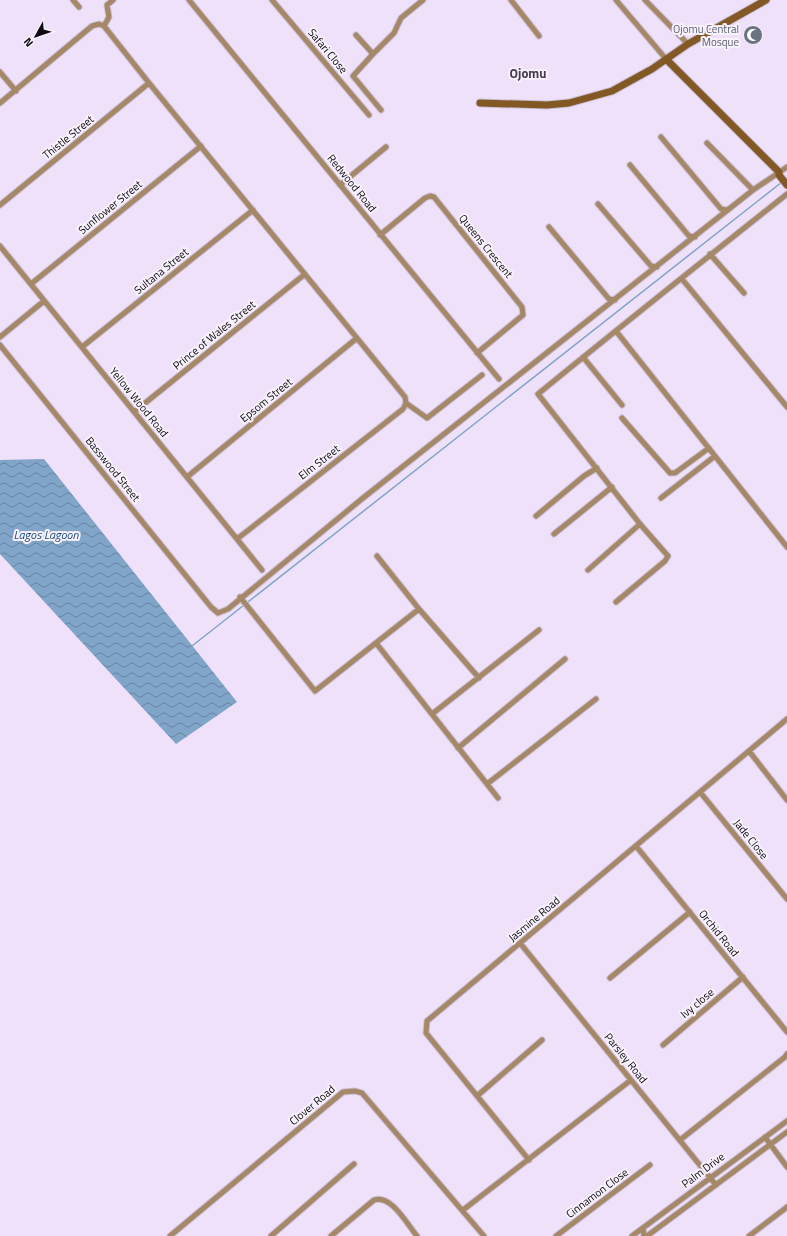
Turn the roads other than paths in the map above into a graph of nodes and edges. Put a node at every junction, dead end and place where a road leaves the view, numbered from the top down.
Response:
1 (73, 0) edge
2 (112, 0) edge
3 (189, 0) edge
4 (272, 0) edge
5 (423, 0) edge
6 (511, 0) edge
7 (616, 0) edge
8 (645, 0) edge
9 (766, 0) edge
10 (756, 2) edge
11 (79, 7) dead end
12 (104, 26) junction
13 (356, 35) dead end
14 (539, 36) dead end
15 (688, 44) junction
16 (373, 54) junction
17 (666, 60) junction
18 (0, 72) edge
19 (149, 83) junction
20 (16, 91) junction
21 (0, 103) edge
22 (480, 103) dead end
23 (381, 110) dead end
24 (368, 115) dead end
25 (661, 137) dead end
26 (707, 143) dead end
27 (201, 146) junction
28 (386, 147) dead end
29 (630, 165) dead end
30 (787, 167) edge
31 (779, 173) junction
32 (340, 185) junction
33 (787, 185) edge
34 (753, 190) junction
35 (787, 194) edge
36 (598, 204) dead end
37 (0, 205) edge
38 (254, 210) junction
39 (728, 210) junction
40 (549, 227) dead end
41 (380, 235) junction
42 (695, 236) junction
43 (0, 246) edge
44 (710, 254) junction
45 (656, 267) junction
46 (306, 274) junction
47 (682, 279) junction
48 (31, 284) junction
49 (744, 293) dead end
50 (44, 300) junction
51 (614, 300) junction
52 (616, 331) junction
53 (0, 337) edge
54 (357, 338) junction
55 (0, 345) edge
56 (82, 347) junction
57 (477, 353) junction
58 (583, 357) junction
59 (482, 375) dead end
60 (499, 379) dead end
61 (406, 400) junction
62 (622, 405) dead end
63 (787, 407) edge
64 (134, 412) junction
65 (622, 418) dead end
66 (709, 448) junction
67 (715, 456) junction
68 (597, 468) junction
69 (187, 477) junction
70 (612, 487) junction
71 (661, 498) dead end
72 (536, 516) dead end
73 (640, 524) junction
74 (554, 534) dead end
75 (237, 538) junction
76 (787, 546) edge
77 (377, 556) dead end
78 (262, 570) dead end
79 (588, 570) dead end
80 (241, 598) junction
81 (616, 602) dead end
82 (419, 609) junction
83 (540, 630) dead end
84 (376, 643) junction
85 (565, 659) dead end
86 (479, 678) junction
87 (596, 699) dead end
88 (432, 714) junction
89 (787, 719) edge
90 (458, 748) junction
91 (749, 751) junction
92 (487, 784) junction
93 (700, 792) junction
94 (498, 798) dead end
95 (787, 800) edge
96 (636, 846) junction
97 (787, 899) edge
98 (690, 912) junction
99 (520, 943) junction
100 (743, 977) junction
101 (610, 978) dead end
102 (787, 1032) edge
103 (542, 1040) dead end
104 (663, 1045) dead end
105 (787, 1054) edge
106 (631, 1080) junction
107 (477, 1096) junction
108 (787, 1121) edge
109 (787, 1132) edge
110 (765, 1137) junction
111 (680, 1140) junction
112 (771, 1144) junction
113 (529, 1160) junction
114 (354, 1164) dead end
115 (650, 1165) dead end
116 (787, 1166) edge
117 (709, 1177) junction
118 (716, 1185) junction
119 (787, 1207) edge
120 (463, 1210) junction
121 (643, 1228) junction
122 (170, 1236) edge
123 (271, 1236) edge
124 (331, 1236) edge
125 (417, 1236) edge
126 (484, 1236) edge
127 (556, 1236) edge
128 (632, 1236) edge
129 (644, 1236) edge
130 (647, 1236) edge
131 (750, 1236) edge

1 - 11 street
2 - 12 street
3 - 32 street, Redwood Road
4 - 24 street, Safari Close
5 - 16 street
6 - 14 street
7 - 17 street
8 - 15 street
9 - 10 street
10 - 15 street
12 - 19 street
12 - 20 street
13 - 16 street
15 - 17 street
16 - 23 street
17 - 22 street
17 - 31 street
18 - 20 street
19 - 27 street
19 - 37 street, Thistle Street
20 - 21 street
25 - 39 street
26 - 34 street
27 - 38 street
27 - 48 street, Sunflower Street
28 - 32 street
29 - 42 street
30 - 31 street
31 - 33 street
31 - 34 street
32 - 41 street, Redwood Road
34 - 39 street
35 - 44 street
36 - 45 street
38 - 46 street
38 - 56 street, Sultana Street
39 - 42 street
40 - 51 street
41 - 57 street, Redwood Road
41 - 57 street, Queens Crescent
42 - 45 street
43 - 48 street, Yellow Wood Road
44 - 47 street
44 - 49 street
45 - 51 street
46 - 54 street
46 - 64 street, Prince of Wales Street
47 - 52 street
47 - 63 street
48 - 50 street, Yellow Wood Road
50 - 53 street
50 - 56 street, Yellow Wood Road
51 - 80 street
52 - 58 street
52 - 66 street
54 - 61 street
54 - 69 street, Epsom Street
55 - 80 street, Basswood Street
56 - 64 street, Yellow Wood Road
57 - 60 street, Redwood Road
58 - 62 street
58 - 68 street
59 - 61 street
61 - 75 street, Elm Street
64 - 69 street, Yellow Wood Road
65 - 66 street
66 - 67 street
67 - 71 street
67 - 76 street
68 - 70 street
68 - 72 street
69 - 75 street, Yellow Wood Road
70 - 73 street
70 - 74 street
73 - 79 street
73 - 81 street
75 - 78 street, Yellow Wood Road
77 - 82 street
80 - 84 street
82 - 84 street
82 - 86 street
83 - 86 street
84 - 88 street
85 - 90 street
86 - 88 street
87 - 92 street
88 - 90 street
89 - 91 street, Jasmine Road
90 - 92 street
91 - 93 street, Jasmine Road
91 - 95 street
92 - 94 street
93 - 96 street, Jasmine Road
93 - 97 street, Jade Close
96 - 98 street, Orchid Road
96 - 99 street, Jasmine Road
98 - 100 street, Orchid Road
98 - 101 street
99 - 106 street, Parsley Road
99 - 107 street, Jasmine Road
100 - 102 street, Orchid Road
100 - 104 street, Ivy close
103 - 107 street
105 - 111 street
106 - 111 street, Parsley Road
106 - 113 street
107 - 113 street, Jasmine Road
108 - 110 street, Palm Drive
109 - 112 street, Palm Drive
110 - 112 street
110 - 117 street, Palm Drive
111 - 117 street, Parsley Road
112 - 116 street
112 - 118 street, Palm Drive
113 - 120 street
114 - 123 street
115 - 127 street, Cinnamon Close
117 - 118 street, Parsley Road
117 - 121 street, Palm Drive
118 - 130 street, Palm Drive
119 - 131 street
120 - 122 street, Clover Road
120 - 126 street, Clover Road
121 - 128 street, Palm Drive
121 - 129 street
124 - 125 street

